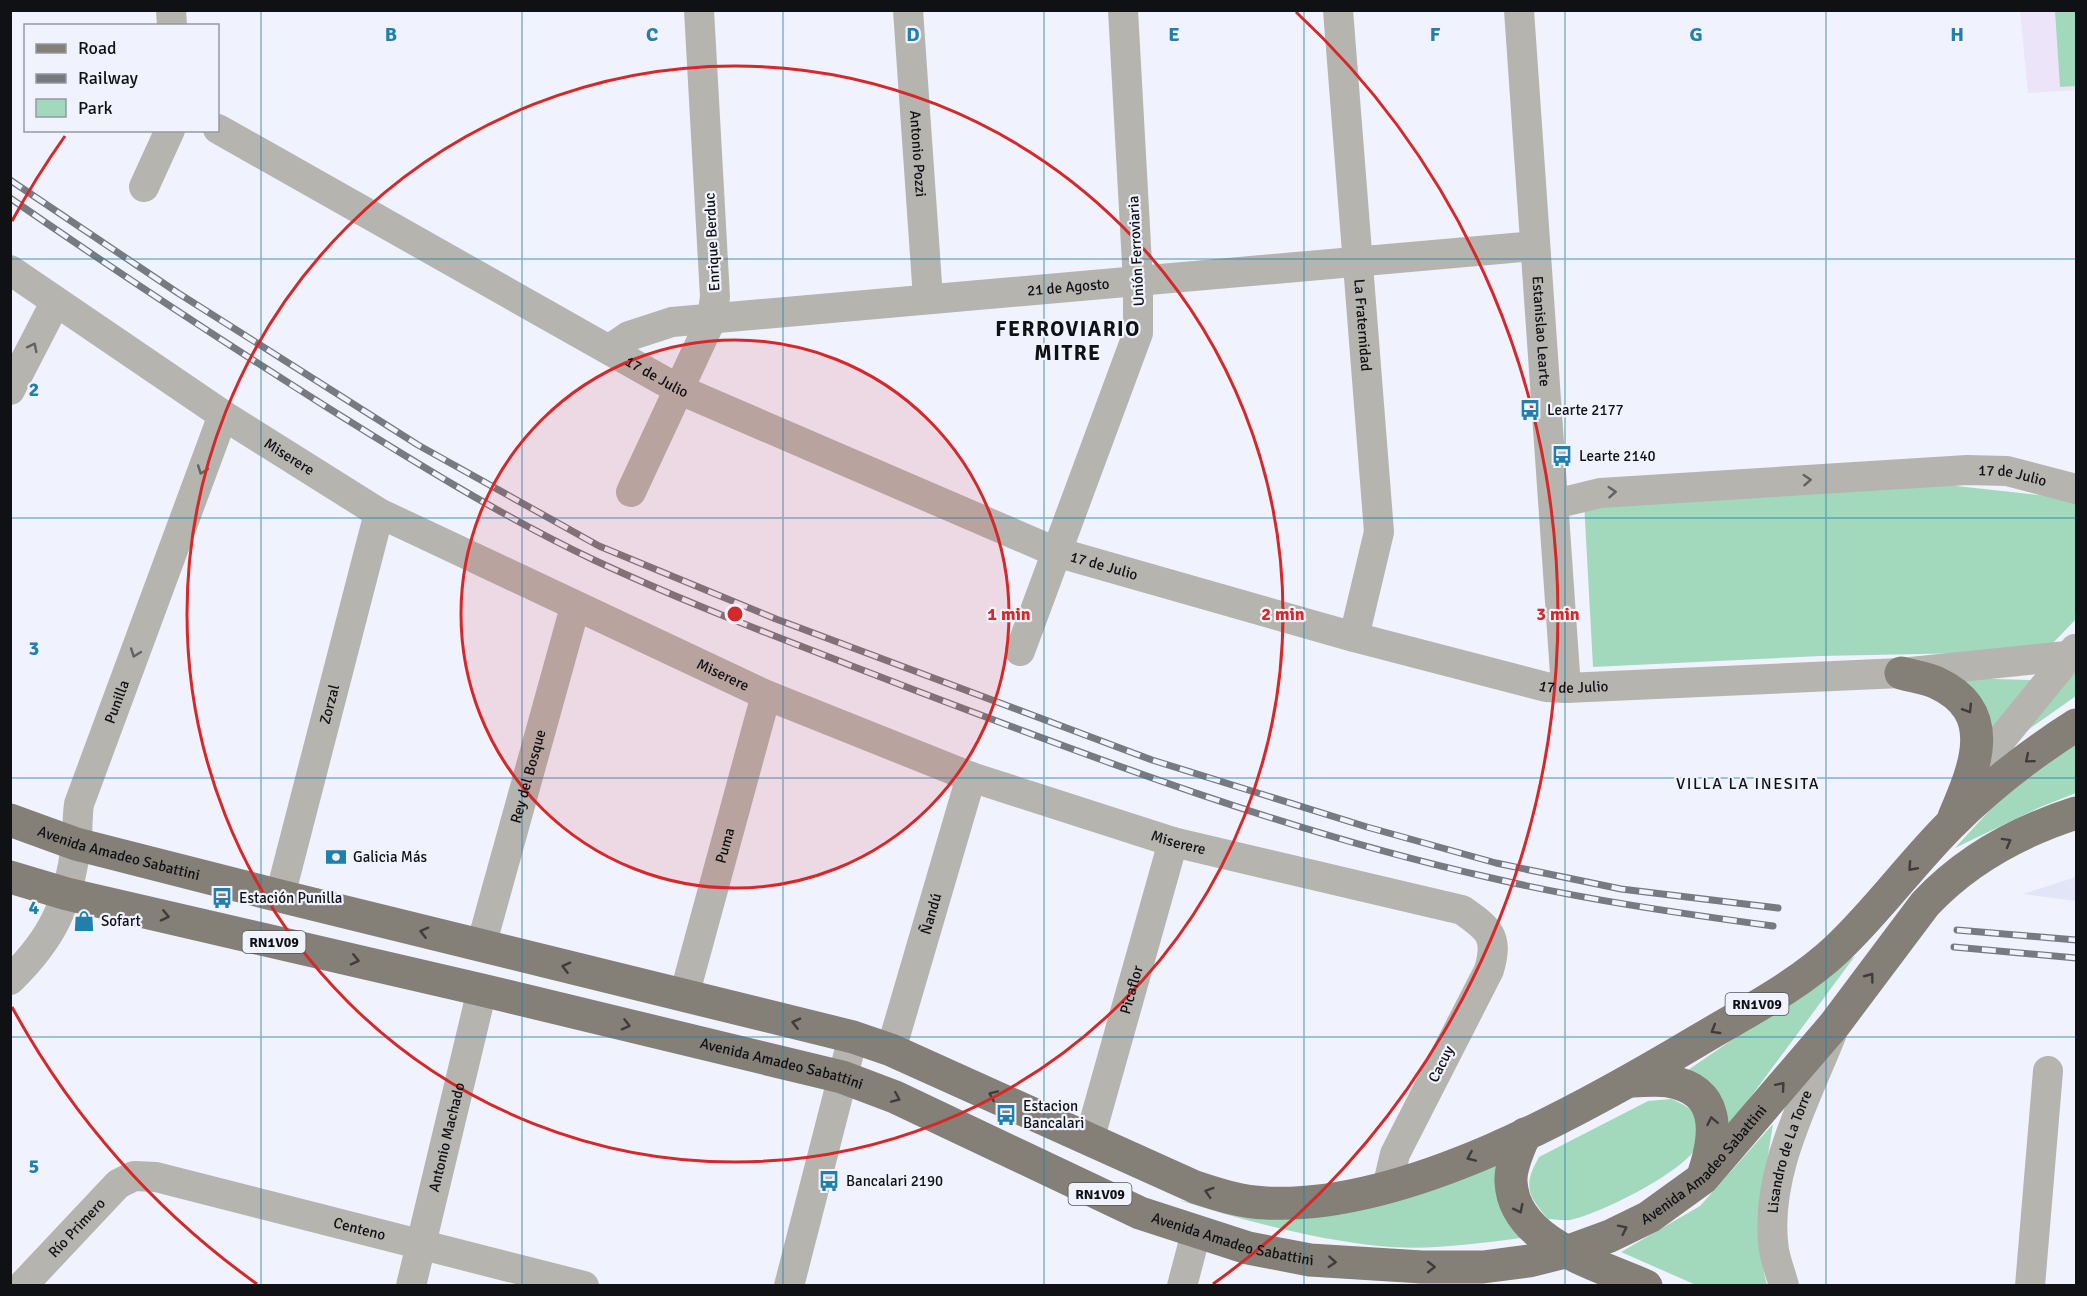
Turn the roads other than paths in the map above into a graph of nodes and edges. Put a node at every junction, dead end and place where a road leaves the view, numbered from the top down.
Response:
1 (699, 10) edge
2 (908, 10) edge
3 (1122, 10) edge
4 (1338, 10) edge
5 (1519, 10) edge
6 (219, 130) edge
7 (169, 132) edge
8 (144, 187) dead end
9 (1535, 246) junction
10 (1356, 263) junction
11 (10, 270) edge
12 (1138, 282) junction
13 (928, 298) junction
14 (55, 303) junction
15 (712, 318) junction
16 (610, 349) junction
17 (678, 389) junction
18 (10, 390) edge
19 (223, 415) junction
20 (2076, 489) edge
21 (631, 492) dead end
22 (1555, 504) junction
23 (379, 513) junction
24 (1056, 552) junction
25 (575, 607) junction
26 (1354, 637) junction
27 (1020, 651) dead end
28 (2074, 653) edge
29 (1900, 674) junction
30 (1566, 688) junction
31 (766, 695) junction
32 (2076, 725) edge
33 (1972, 774) junction
34 (970, 777) junction
35 (2076, 813) edge
36 (10, 820) edge
37 (1951, 824) junction
38 (1173, 842) junction
39 (76, 844) junction
40 (10, 877) edge
41 (67, 894) junction
42 (280, 896) junction
43 (1494, 940) joint
44 (481, 946) junction
45 (10, 980) edge
46 (482, 990) junction
47 (684, 996) junction
48 (1835, 1024) junction
49 (853, 1037) junction
50 (891, 1050) junction
51 (2048, 1071) dead end
52 (842, 1077) junction
53 (1630, 1081) junction
54 (1525, 1134) junction
55 (1090, 1137) junction
56 (134, 1176) joint
57 (1702, 1178) junction
58 (1387, 1188) junction
59 (1196, 1233) junction
60 (421, 1244) junction
61 (1569, 1251) junction
62 (1370, 1275) edge
63 (22, 1286) edge
64 (411, 1286) edge
65 (584, 1286) edge
66 (789, 1286) edge
67 (1182, 1286) edge
68 (1646, 1286) edge
69 (1784, 1286) edge
70 (2030, 1286) edge

1 - 15 street, Enrique Berduc
2 - 13 street, Antonio Pozzi
3 - 12 street, Unión Ferroviaria
4 - 10 street, La Fraternidad
5 - 9 street, Estanislao Learte
6 - 16 street, 17 de Julio
7 - 8 street
9 - 10 street, 21 de Agosto
9 - 22 street, Estanislao Learte
10 - 12 street, 21 de Agosto
10 - 26 street, La Fraternidad
11 - 14 street, Miserere
12 - 13 street, 21 de Agosto
12 - 24 street, Unión Ferroviaria
13 - 15 street, 21 de Agosto
18 -> 14 street
14 - 19 street, Miserere
15 - 16 street, 21 de Agosto
15 - 17 street, Enrique Berduc
16 - 17 street, 17 de Julio
17 - 21 street, Enrique Berduc
17 - 24 street, 17 de Julio
19 - 23 street, Miserere
19 -> 39 street, Punilla
22 -> 20 street, 17 de Julio
22 - 30 street, Estanislao Learte
23 - 25 street, Miserere
23 - 42 street, Zorzal
24 - 26 street, 17 de Julio
24 - 27 street, Unión Ferroviaria
25 - 31 street, Miserere
25 - 44 street, Rey del Bosque
26 - 30 street, 17 de Julio
28 - 29 street, 17 de Julio
28 - 33 street
29 - 30 street, 17 de Julio
29 -> 33 main road
31 - 34 street, Miserere
31 - 47 street, Puma
32 -> 37 main road, Avenida Amadeo Sabattini / RN1V09
33 - 37 main road
34 - 38 street, Miserere
34 - 50 street, Ñandú
48 -> 35 main road, Avenida Amadeo Sabattini / RN1V09
36 - 39 main road, Avenida Amadeo Sabattini / RN1V09
37 -> 53 main road, Avenida Amadeo Sabattini / RN1V09
38 - 43 street, Miserere
38 - 55 street, Picaflor
39 - 41 street, Punilla
39 - 42 main road, Avenida Amadeo Sabattini / RN1V09
40 - 41 main road, Avenida Amadeo Sabattini / RN1V09
41 - 45 street, Punilla
41 -> 46 main road, Avenida Amadeo Sabattini / RN1V09
44 -> 42 main road, Avenida Amadeo Sabattini / RN1V09
43 - 58 street, Cacuy
47 -> 44 main road, Avenida Amadeo Sabattini / RN1V09
46 -> 52 main road, Avenida Amadeo Sabattini / RN1V09
46 - 60 street, Antonio Machado
49 -> 47 main road, Avenida Amadeo Sabattini / RN1V09
57 -> 48 main road, Avenida Amadeo Sabattini / RN1V09
48 - 69 street, Lisandro de La Torre
49 - 50 main road, Avenida Amadeo Sabattini / RN1V09
49 - 52 street
55 -> 50 main road, Avenida Amadeo Sabattini / RN1V09
51 - 70 street
52 -> 59 main road, Avenida Amadeo Sabattini / RN1V09
52 - 66 street
53 - 54 main road, Avenida Amadeo Sabattini / RN1V09
57 -> 53 main road
54 -> 58 main road, Avenida Amadeo Sabattini / RN1V09
54 -> 61 main road
58 -> 55 main road, Avenida Amadeo Sabattini / RN1V09
56 - 60 street, Centeno
56 - 63 street, Río Primero
61 -> 57 main road, Avenida Amadeo Sabattini / RN1V09
59 -> 62 main road, Avenida Amadeo Sabattini / RN1V09
59 - 67 street
60 - 64 street, Antonio Machado
60 - 65 street, Centeno
62 -> 61 main road, Avenida Amadeo Sabattini / RN1V09
61 - 68 main road

